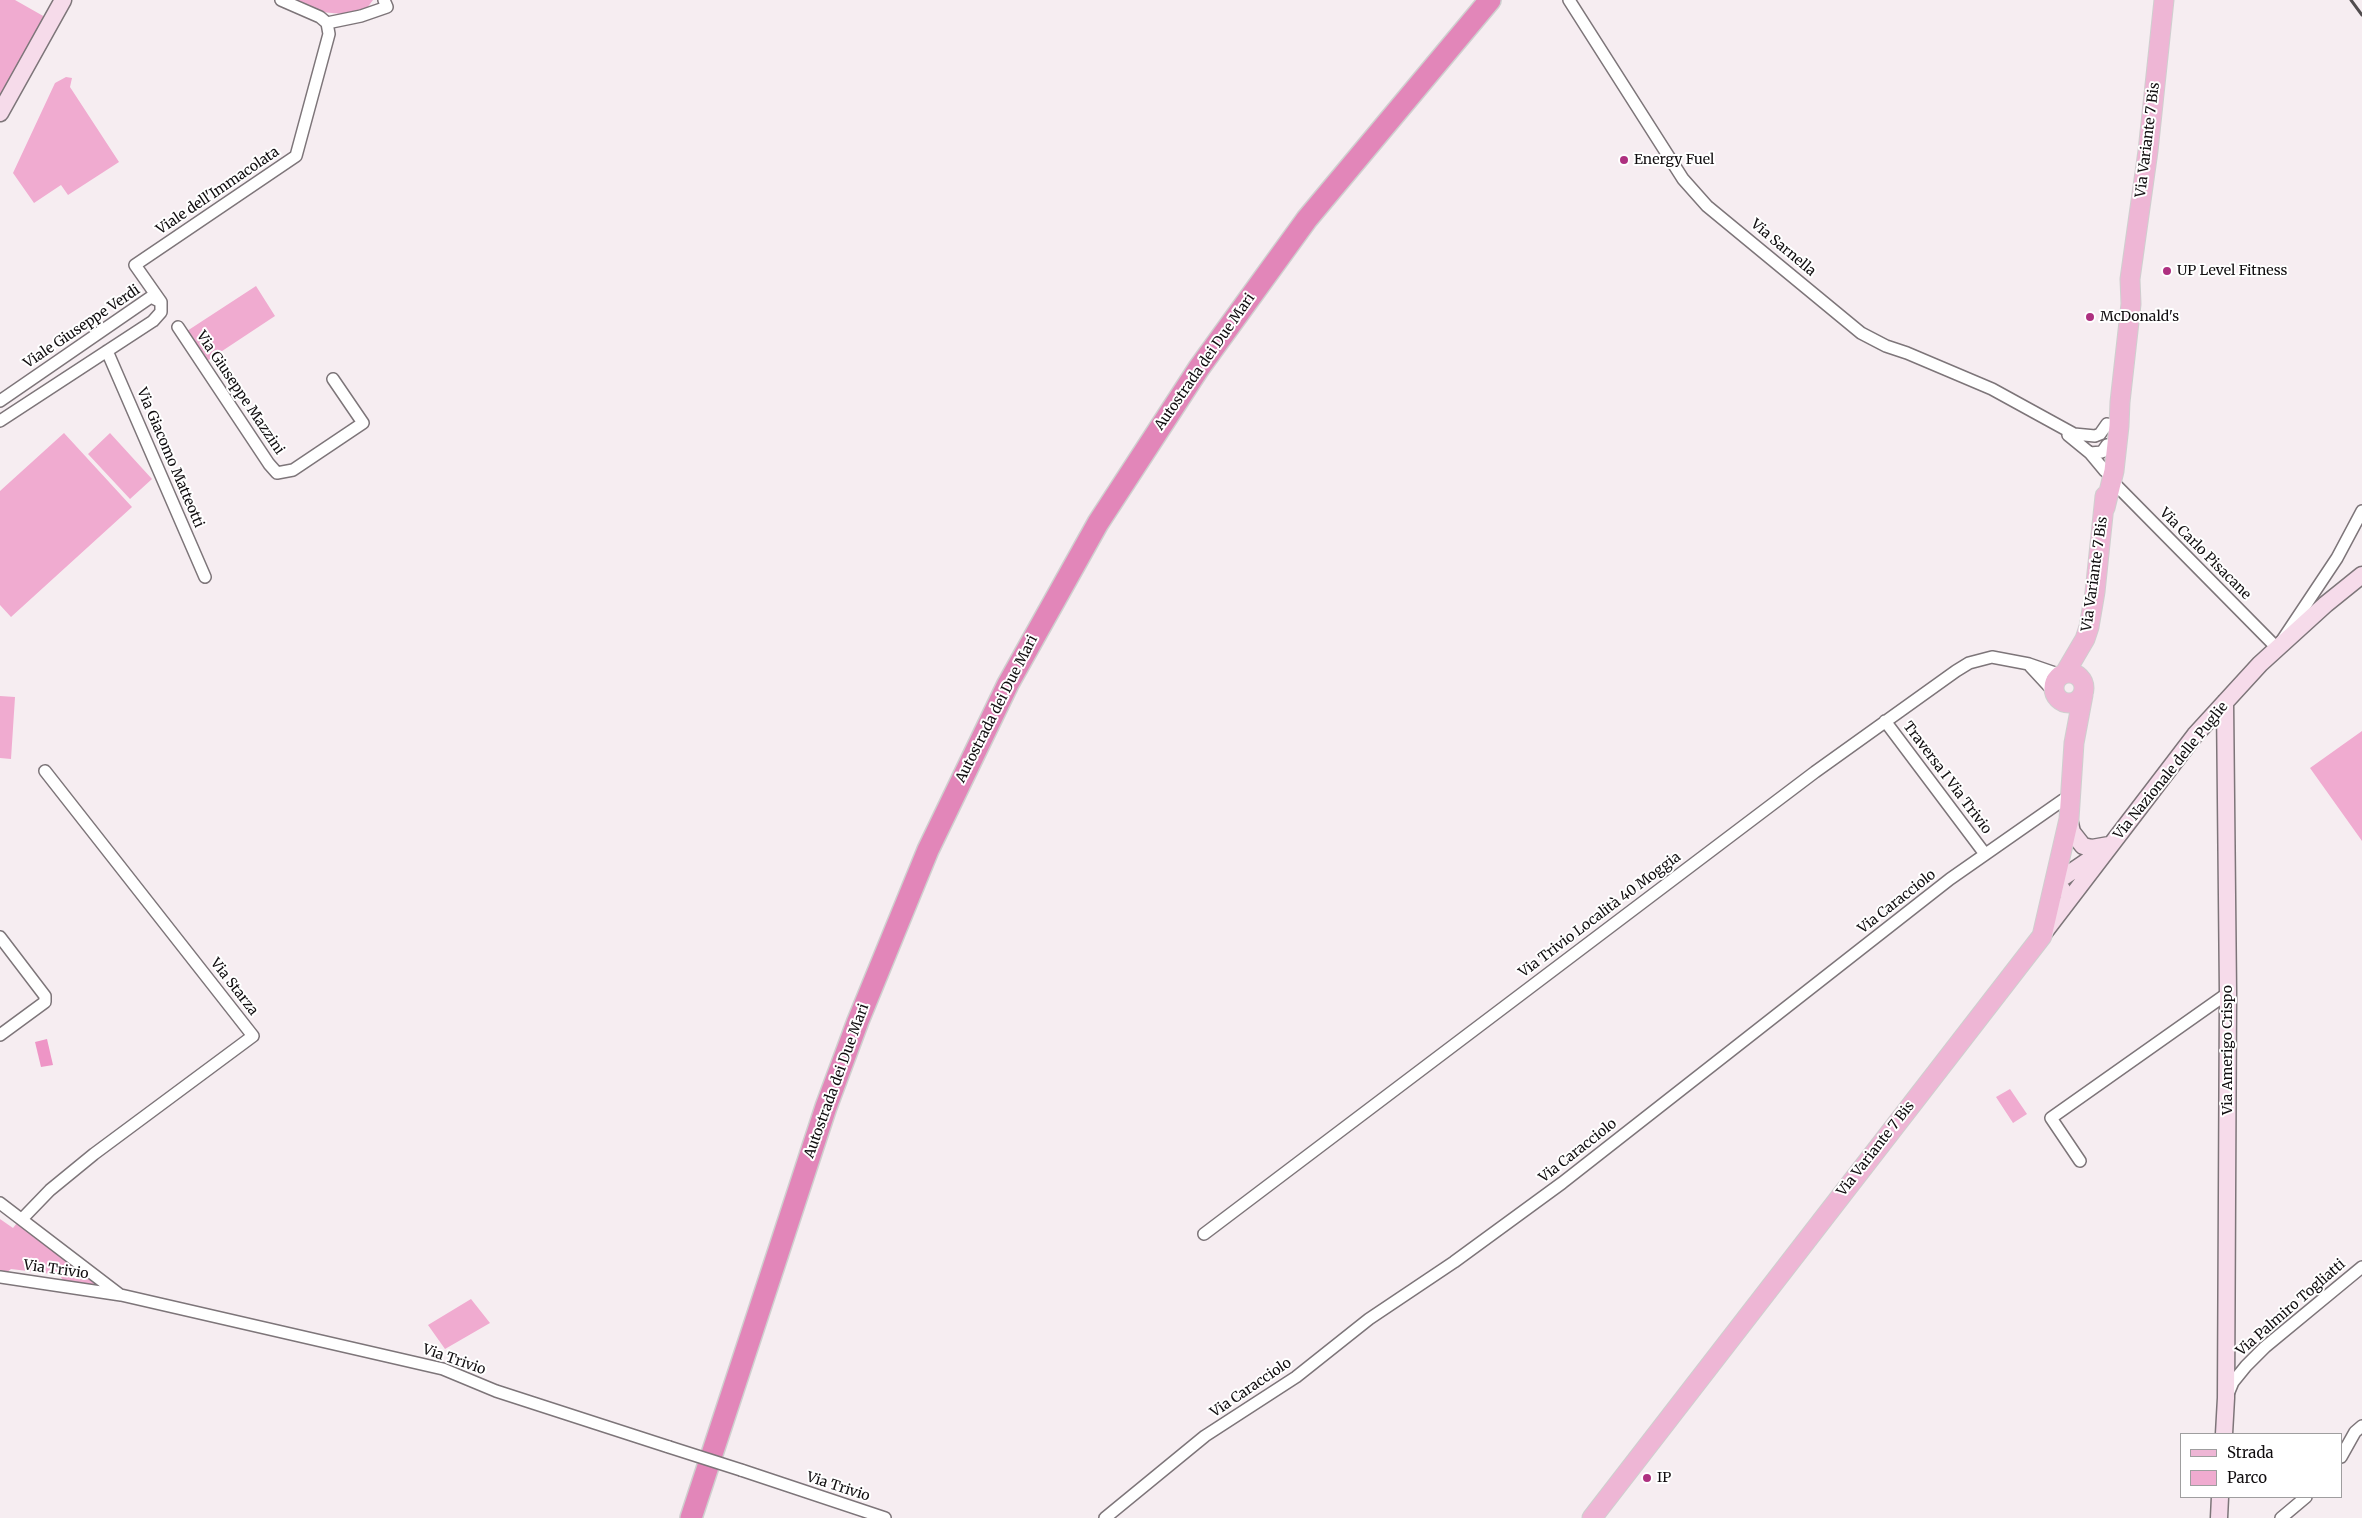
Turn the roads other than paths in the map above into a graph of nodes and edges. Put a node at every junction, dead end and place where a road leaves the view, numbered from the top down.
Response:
1 (63, 0) edge
2 (281, 0) edge
3 (384, 0) edge
4 (1472, 0) edge
5 (1490, 0) edge
6 (1569, 0) edge
7 (2164, 0) edge
8 (327, 23) junction
9 (0, 113) edge
10 (2130, 279) junction
11 (161, 302) junction
12 (178, 327) dead end
13 (107, 351) junction
14 (333, 379) dead end
15 (0, 401) edge
16 (2120, 402) junction
17 (0, 421) edge
18 (2107, 424) junction
19 (2058, 427) junction
20 (2107, 445) junction
21 (2090, 453) junction
22 (2108, 476) junction
23 (2362, 511) edge
24 (2362, 575) edge
25 (205, 577) dead end
26 (2085, 639) junction
27 (2277, 648) junction
28 (2029, 664) junction
29 (2063, 674) junction
30 (2083, 690) junction
31 (2056, 695) junction
32 (2226, 702) junction
33 (1885, 721) junction
34 (2074, 743) junction
35 (45, 772) dead end
36 (2063, 800) dead end
37 (2069, 819) junction
38 (2112, 844) junction
39 (1985, 854) junction
40 (2055, 883) junction
41 (2077, 889) junction
42 (2042, 936) junction
43 (0, 937) edge
44 (2228, 993) junction
45 (0, 1035) edge
46 (2080, 1161) dead end
47 (0, 1203) edge
48 (22, 1219) junction
49 (1204, 1234) dead end
50 (2362, 1267) edge
51 (0, 1277) edge
52 (121, 1295) junction
53 (2226, 1398) junction
54 (2362, 1426) edge
55 (2224, 1433) edge
56 (2342, 1455) edge
57 (2220, 1498) edge
58 (2305, 1498) edge
59 (677, 1518) edge
60 (691, 1518) edge
61 (885, 1518) edge
62 (1105, 1518) edge
63 (1592, 1518) edge
64 (2218, 1518) edge
65 (2281, 1518) edge

1 - 9 street
2 - 8 street
3 - 8 street
4 - 59 highway, Autostrada dei Due Mari
5 - 60 highway, Autostrada dei Due Mari
6 - 19 street, Via Sarnella
7 - 10 main road, Via Variante 7 Bis
8 - 11 street, Viale dell'Immacolata
10 - 16 main road, Via Variante 7 Bis
10 - 18 main road, Via Variante 7 Bis
11 - 13 street, Viale Giuseppe Verdi
11 - 15 street, Viale Giuseppe Verdi
12 - 14 street, Via Giuseppe Mazzini
13 - 17 street, Viale Giuseppe Verdi
13 - 25 street, Via Giacomo Matteotti
16 - 20 main road, Via Variante 7 Bis
16 - 22 main road, Via Variante 7 Bis
18 - 19 street
18 - 20 main road, Via Variante 7 Bis
19 - 21 street, Via Carlo Pisacane
20 - 21 street
20 - 22 main road, Via Variante 7 Bis
21 - 22 street, Via Carlo Pisacane
22 - 26 main road, Via Variante 7 Bis
22 - 27 street, Via Carlo Pisacane
23 - 27 street
24 - 27 street, Via Nazionale delle Puglie
26 - 29 main road, Via Variante 7 Bis
26 - 30 main road, Via Variante 7 Bis
27 - 32 street, Via Nazionale delle Puglie
28 - 29 street, Via Trivio Località 40 Moggia
28 - 31 street
28 - 33 street, Via Trivio Località 40 Moggia
29 - 30 main road
29 - 31 main road
30 - 31 main road
30 - 34 main road, Via Variante 7 Bis
31 - 34 main road, Via Variante 7 Bis
32 - 38 street, Via Nazionale delle Puglie
32 - 44 street, Via Amerigo Crispo
33 - 39 street, Traversa I Via Trivio
33 - 49 street, Via Trivio Località 40 Moggia
34 - 37 main road, Via Variante 7 Bis
35 - 48 street, Via Starza
36 - 39 street, Via Caracciolo
37 - 38 street, Via Nazionale delle Puglie
37 - 40 main road, Via Variante 7 Bis
38 - 40 street, Via Nazionale delle Puglie
38 - 41 street, Via Nazionale delle Puglie
39 - 62 street, Via Caracciolo
40 - 41 street
40 - 42 main road, Via Variante 7 Bis
41 - 42 street, Via Nazionale delle Puglie
42 - 63 main road, Via Variante 7 Bis
43 - 45 street
44 - 46 street
44 - 53 street, Via Amerigo Crispo
47 - 48 street
48 - 52 street
50 - 53 street, Via Palmiro Togliatti
51 - 52 street, Via Trivio
52 - 61 street, Via Trivio, bridge
53 - 55 street, Via Amerigo Crispo
54 - 56 street
57 - 64 street
58 - 65 street

